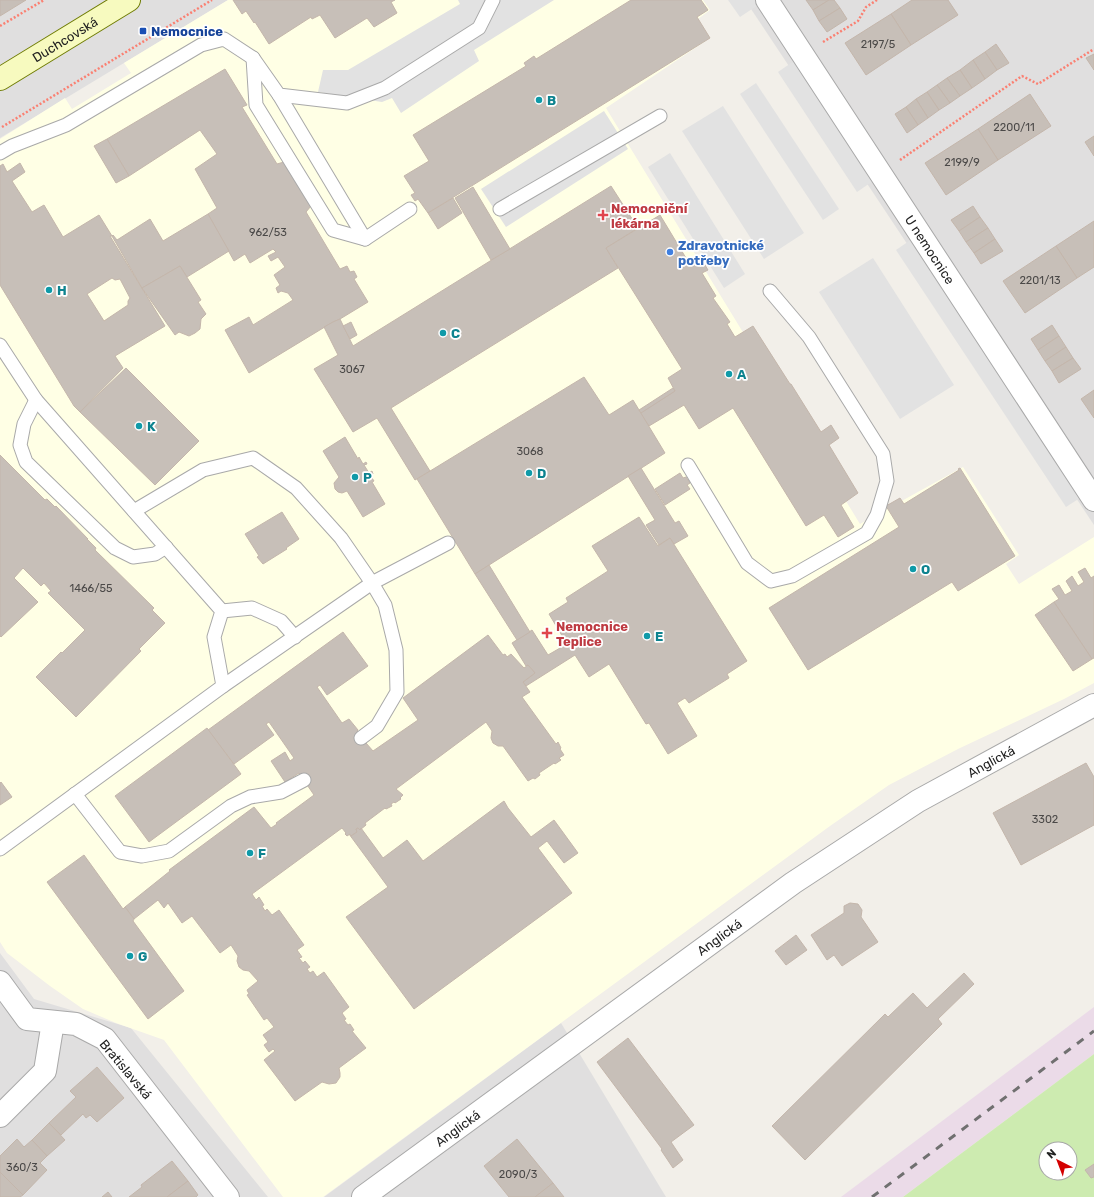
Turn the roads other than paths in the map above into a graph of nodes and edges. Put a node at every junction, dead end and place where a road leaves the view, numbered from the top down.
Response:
1 (129, 0) edge
2 (493, 0) edge
3 (767, 0) edge
4 (253, 58) junction
5 (0, 79) edge
6 (278, 95) junction
7 (660, 116) dead end
8 (0, 153) edge
9 (500, 209) dead end
10 (410, 210) dead end
11 (365, 239) junction
12 (770, 291) dead end
13 (2, 353) edge
14 (36, 400) junction
15 (688, 465) dead end
16 (1093, 495) edge
17 (134, 512) junction
18 (448, 542) dead end
19 (166, 547) junction
20 (372, 583) junction
21 (222, 610) junction
22 (295, 637) junction
23 (223, 686) junction
24 (1094, 705) edge
25 (362, 738) dead end
26 (304, 780) dead end
27 (75, 794) junction
28 (0, 849) edge
29 (0, 982) edge
30 (53, 1022) junction
31 (0, 1116) edge
32 (228, 1197) edge
33 (363, 1197) edge

1 - 5 street, Duchcovská
2 - 6 lane
3 - 16 street, U nemocnice
4 - 6 lane
4 - 8 lane
4 - 11 lane
6 - 11 lane
7 - 9 lane
10 - 11 lane
12 - 15 lane
13 - 14 lane
14 - 17 lane
14 - 19 lane
17 - 19 lane
17 - 20 lane
18 - 20 lane
19 - 21 lane
20 - 22 lane
20 - 25 lane
21 - 22 lane
21 - 23 lane
22 - 23 lane
23 - 27 lane
24 - 33 street, Anglická
26 - 27 lane
27 - 28 lane
29 - 30 street, Bratislavská
30 - 31 street
30 - 32 street, Bratislavská

